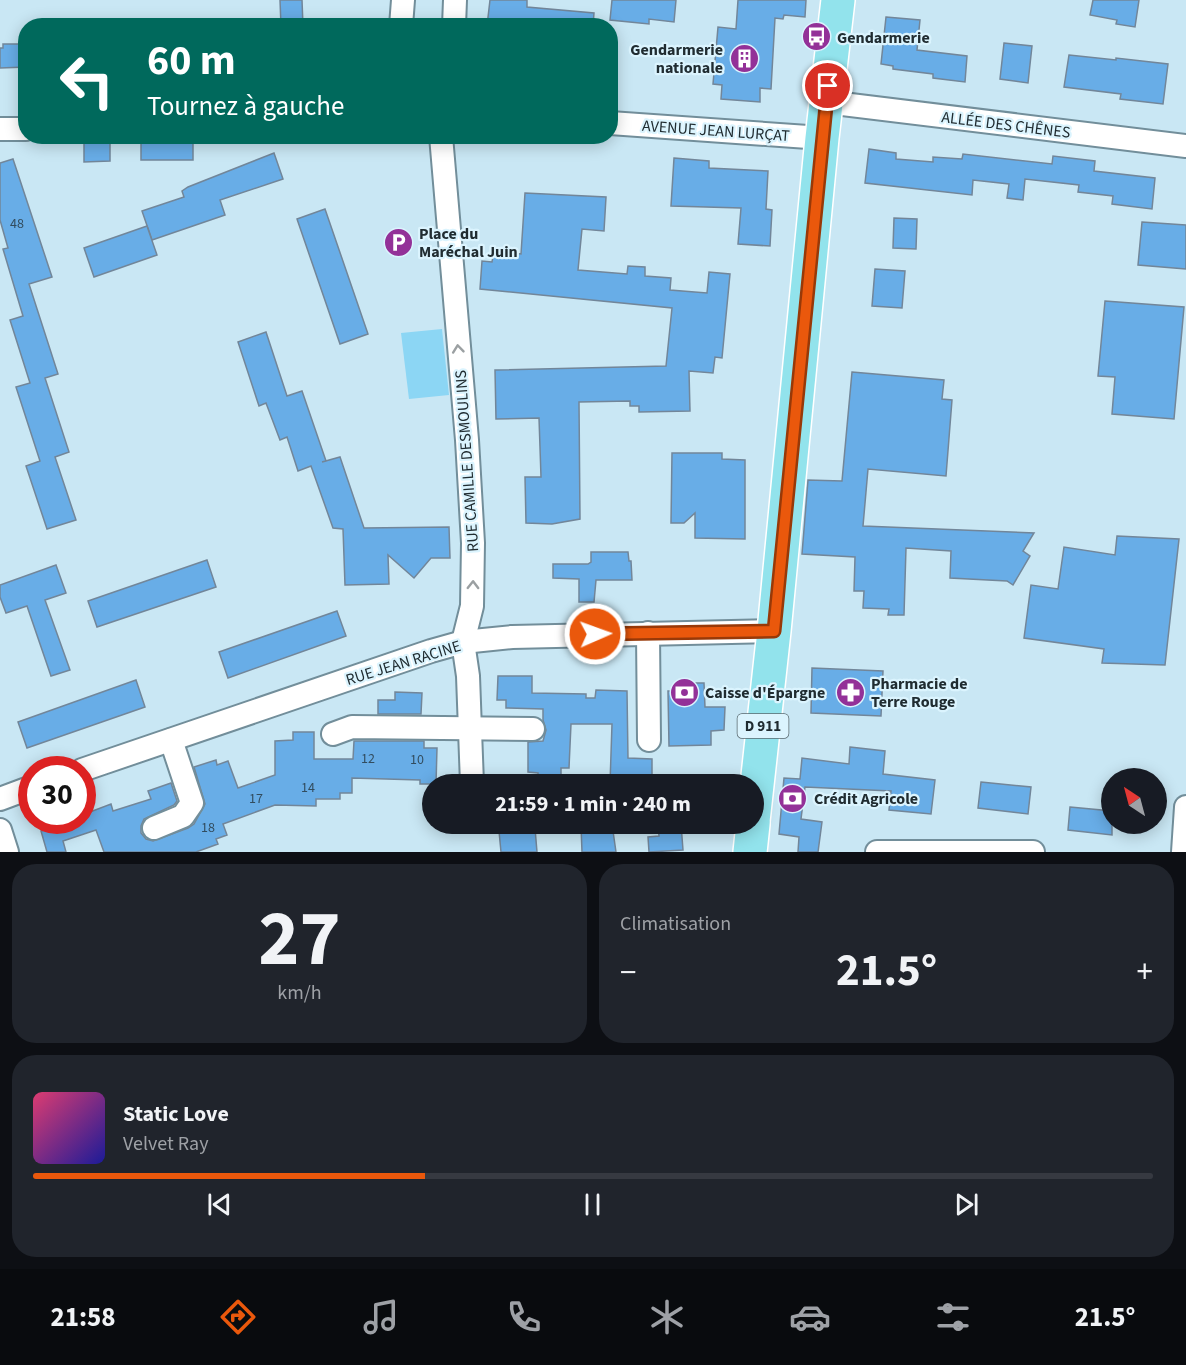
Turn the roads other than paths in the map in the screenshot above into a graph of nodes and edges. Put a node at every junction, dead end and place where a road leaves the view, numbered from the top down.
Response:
1 (403, 0) edge
2 (455, 0) edge
3 (838, 0) edge
4 (402, 18) edge
5 (454, 18) edge
6 (826, 102) junction
7 (618, 124) edge
8 (0, 129) edge
9 (18, 129) edge
10 (822, 138) junction
11 (442, 144) edge
12 (1186, 147) edge
13 (774, 631) junction
14 (648, 633) junction
15 (463, 642) junction
16 (471, 729) junction
17 (532, 729) dead end
18 (333, 734) dead end
19 (171, 740) junction
20 (649, 741) dead end
21 (96, 765) edge
22 (472, 774) edge
23 (758, 774) edge
24 (18, 792) edge
25 (0, 799) edge
26 (1186, 807) edge
27 (154, 828) dead end
28 (0, 831) edge
29 (752, 834) edge
30 (8, 852) edge
31 (750, 852) edge
32 (877, 852) edge
33 (1033, 852) edge
34 (1183, 852) edge

1 - 4 street
2 - 5 street
3 - 6 main road, D 911
6 - 10 main road, D 911
6 - 12 street, ALLÉE DES CHÊNES
7 - 10 street, AVENUE JEAN LURÇAT
8 - 9 street
10 - 13 main road, D 911
15 -> 11 street, RUE CAMILLE DESMOULINS
13 - 14 street, RUE JEAN RACINE
13 - 23 main road, D 911
14 - 15 street, RUE JEAN RACINE
14 - 20 street
15 - 16 street, RUE CAMILLE DESMOULINS
15 - 19 street, RUE JEAN RACINE
16 - 17 street
16 - 18 street
16 - 22 street, RUE CAMILLE DESMOULINS
19 - 21 street, RUE JEAN RACINE
19 - 27 street
24 - 25 street
26 - 34 street
28 - 30 street
29 - 31 main road, D 911
32 - 33 street

